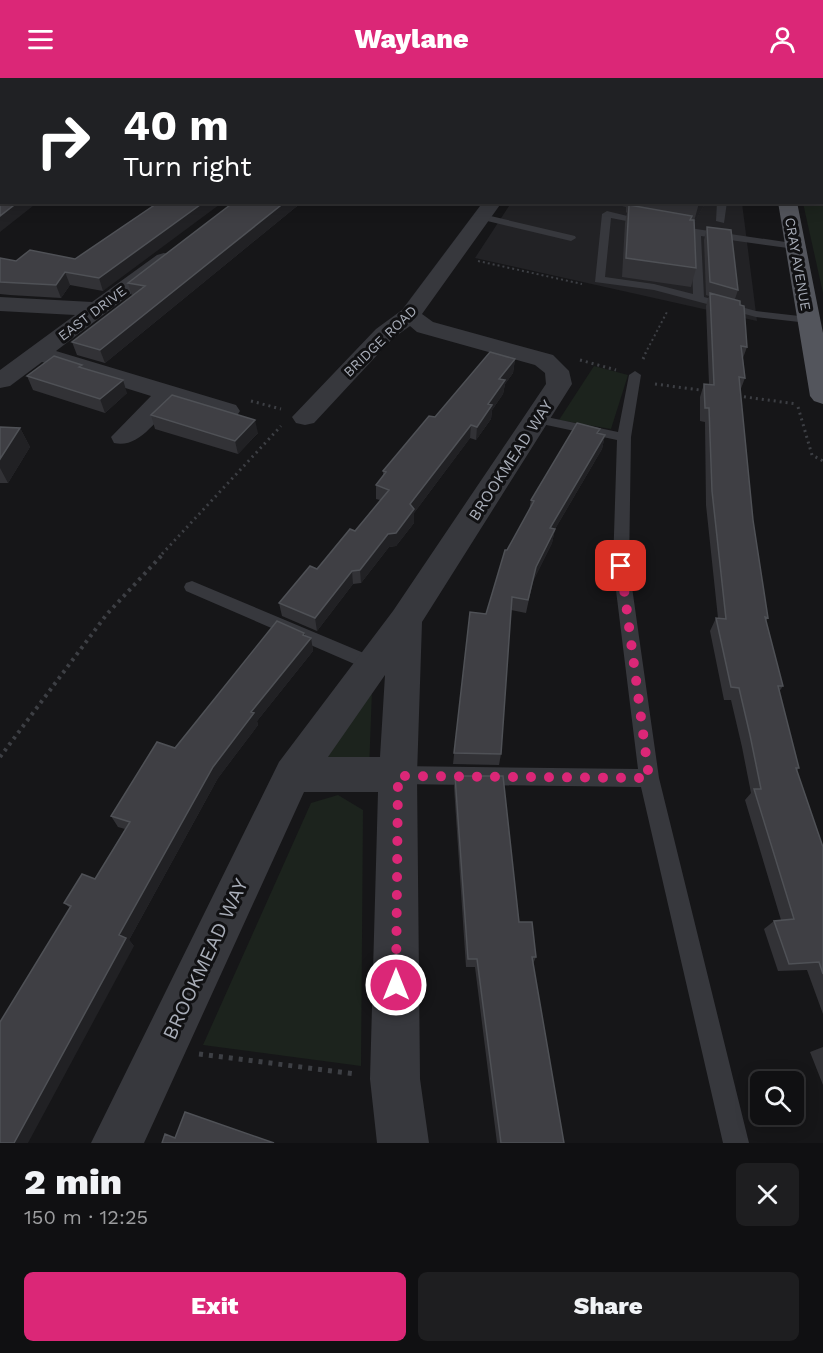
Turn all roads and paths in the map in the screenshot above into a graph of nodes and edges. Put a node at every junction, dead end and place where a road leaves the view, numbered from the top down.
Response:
1 (722, 204) edge
2 (787, 204) edge
3 (488, 210) edge
4 (721, 221) dead end
5 (696, 231) junction
6 (571, 238) dead end
7 (183, 245) edge
8 (795, 246) junction
9 (699, 300) junction
10 (0, 304) edge
11 (98, 309) junction
12 (410, 315) junction
13 (808, 320) junction
14 (38, 353) junction
15 (544, 360) junction
16 (634, 378) junction
17 (1, 381) edge
18 (715, 392) edge
19 (168, 393) junction
20 (727, 394) edge
21 (823, 396) edge
22 (797, 404) dead end
23 (227, 411) edge
24 (305, 417) joint
25 (537, 419) junction
26 (124, 437) dead end
27 (624, 437) junction
28 (192, 587) dead end
29 (405, 620) junction
30 (372, 664) junction
31 (0, 757) edge
32 (293, 774) junction
33 (398, 776) junction
34 (649, 778) junction
35 (162, 1049) junction
36 (395, 1079) junction
37 (117, 1143) edge
38 (403, 1143) edge
39 (736, 1143) edge

1 - 4 lane
2 - 8 main road, CRAY AVENUE
3 - 6 lane
3 - 12 street, BRIDGE ROAD
5 - 8 lane
5 - 9 lane
5 - 9 lane
7 - 11 street, EAST DRIVE
8 - 13 main road, CRAY AVENUE
9 - 13 lane
10 - 11 street
11 - 14 street, EAST DRIVE
12 - 15 street
12 - 24 street, BRIDGE ROAD
13 - 21 main road, CRAY AVENUE
14 - 17 street, EAST DRIVE
14 - 19 street
15 - 16 path
15 - 25 street, BROOKMEAD WAY
16 - 18 path
16 - 27 lane
19 - 23 street
19 - 26 street
20 - 22 path
24 - 31 path
25 - 27 lane
25 - 29 street, BROOKMEAD WAY
27 - 34 lane
28 - 30 lane
29 - 30 street, BROOKMEAD WAY
29 - 33 street
30 - 32 street, BROOKMEAD WAY
32 - 33 street
32 - 35 street, BROOKMEAD WAY
33 - 34 lane
33 - 36 street
34 - 39 lane
35 - 36 path
35 - 37 street, BROOKMEAD WAY
36 - 38 street

